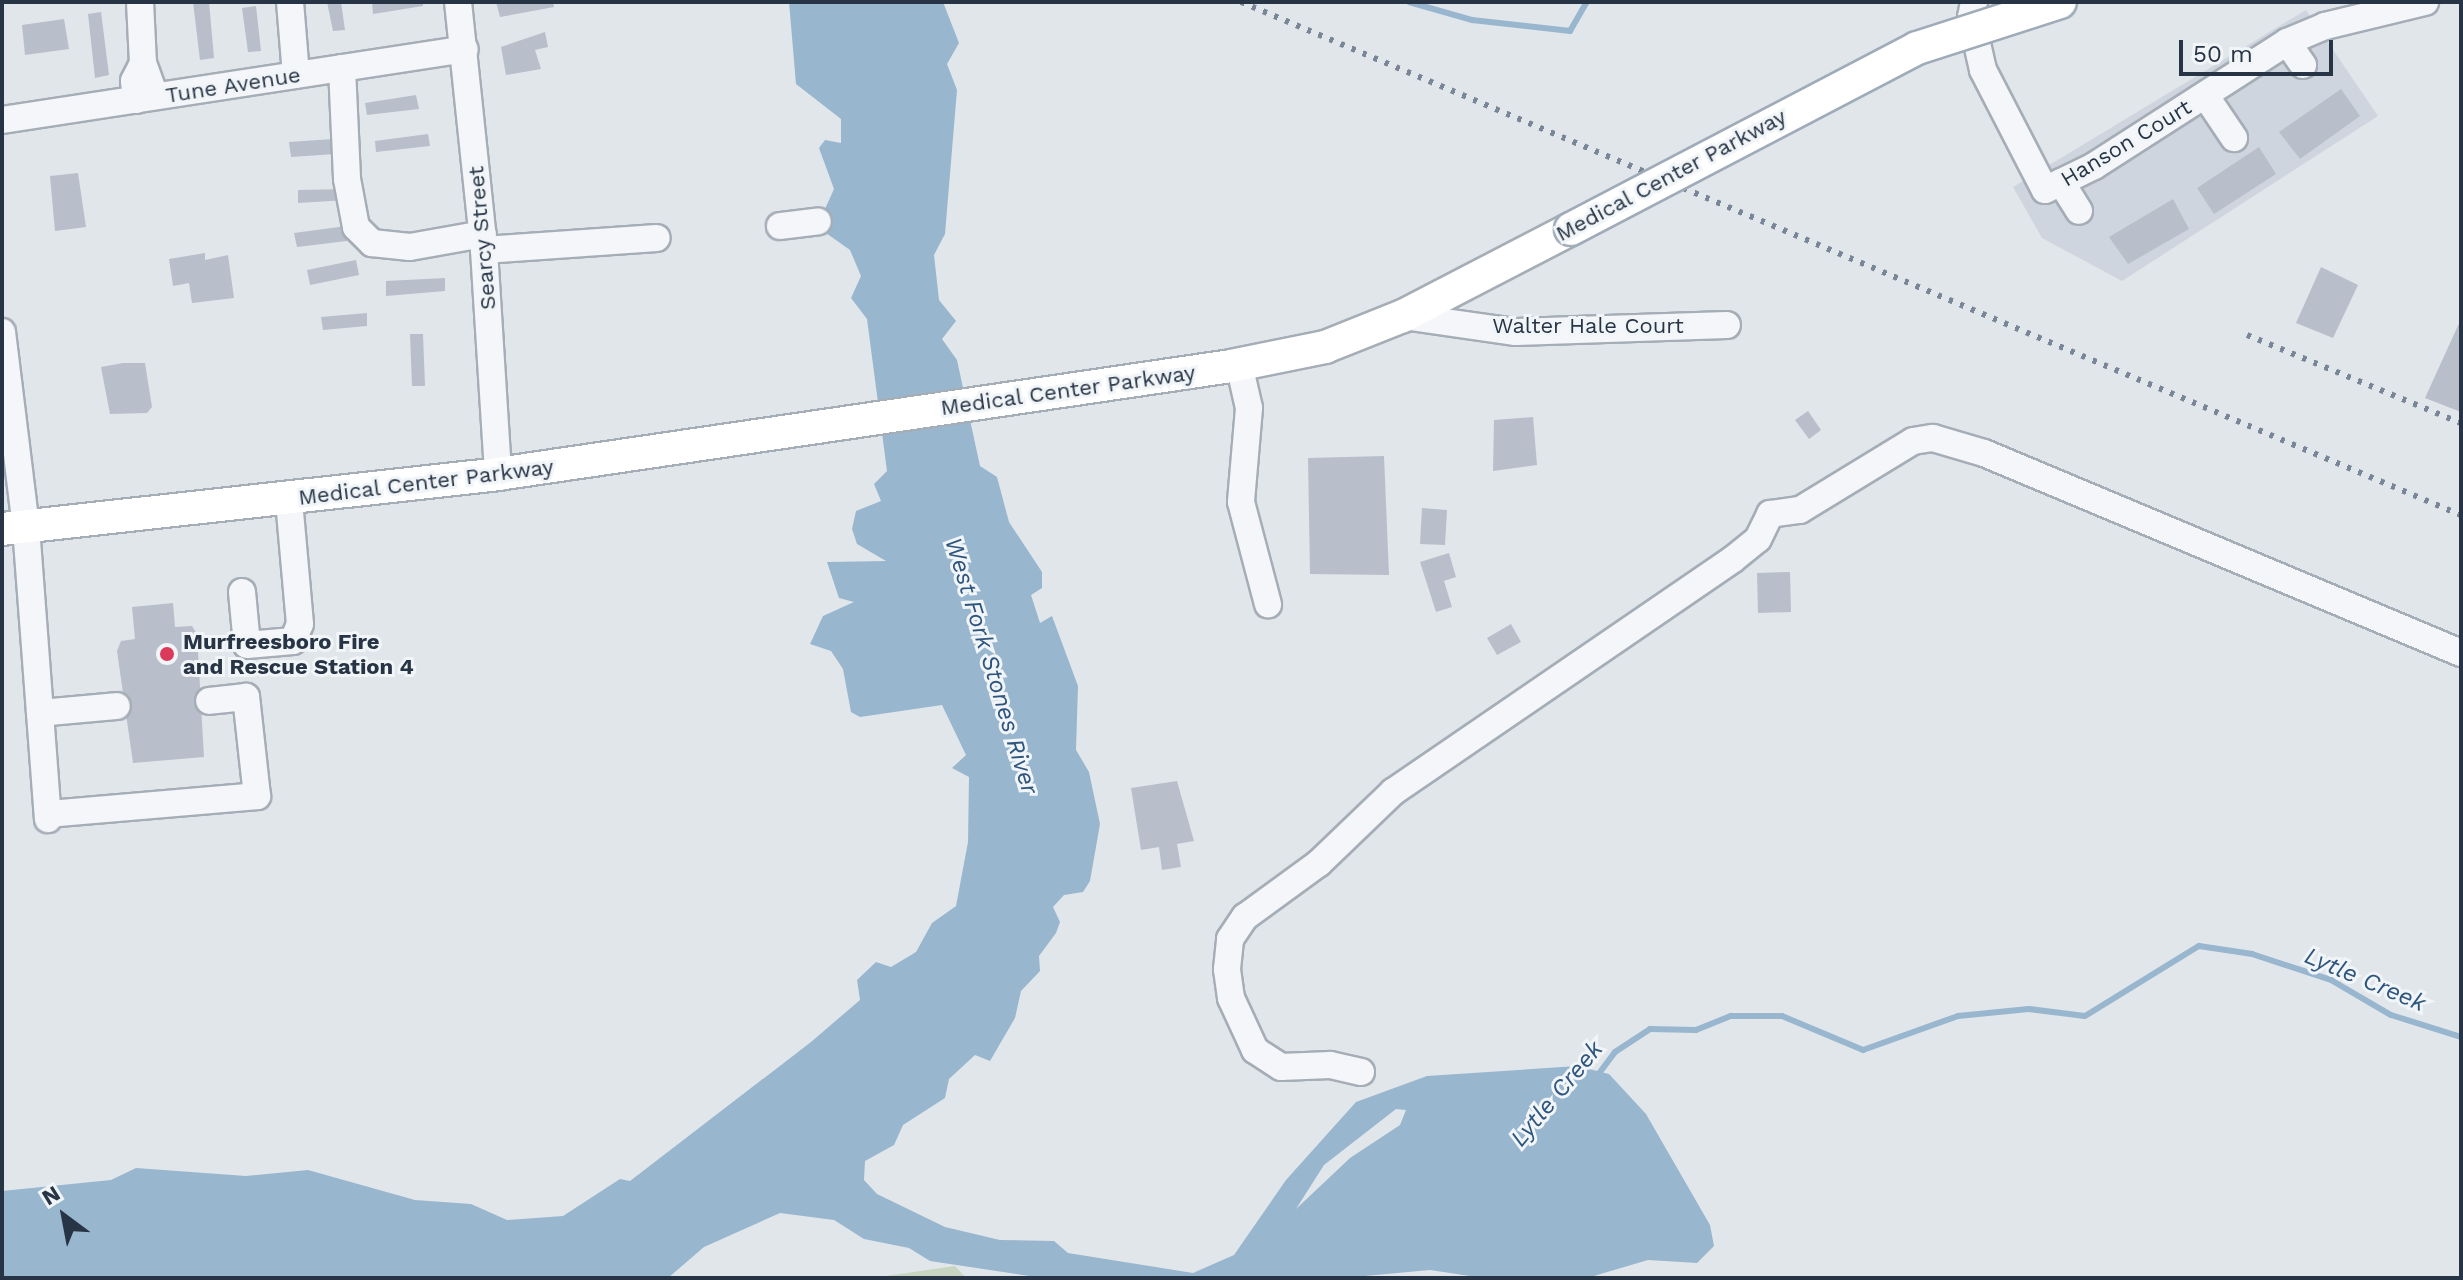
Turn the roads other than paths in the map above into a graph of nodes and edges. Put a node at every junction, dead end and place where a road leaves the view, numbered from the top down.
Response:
1 (140, 2) edge
2 (290, 2) edge
3 (458, 2) edge
4 (1974, 2) edge
5 (2060, 2) edge
6 (2425, 2) edge
7 (2287, 42) junction
8 (465, 49) junction
9 (2303, 65) dead end
10 (342, 68) junction
11 (296, 75) junction
12 (2205, 95) junction
13 (146, 98) junction
14 (2, 120) edge
15 (2234, 138) dead end
16 (2053, 186) junction
17 (2079, 211) dead end
18 (818, 221) dead end
19 (780, 226) dead end
20 (657, 238) dead end
21 (484, 242) junction
22 (1403, 316) junction
23 (1727, 325) dead end
24 (2, 332) edge
25 (1239, 364) junction
26 (498, 474) junction
27 (289, 500) junction
28 (14, 528) edge
29 (242, 592) dead end
30 (1268, 604) dead end
31 (2461, 653) edge
32 (209, 701) dead end
33 (117, 706) dead end
34 (40, 713) junction
35 (1361, 1072) dead end

1 - 13 street
2 - 11 street
3 - 8 street, Searcy Street
4 - 16 street
5 - 22 main road, Medical Center Parkway, bridge
6 - 7 street, Hanson Court
7 - 9 street
7 - 12 street, Hanson Court
8 - 10 street, Tune Avenue
8 - 21 street, Searcy Street
10 - 11 street, Tune Avenue
10 - 21 street
11 - 13 street, Tune Avenue
12 - 15 street
12 - 16 street, Hanson Court
13 - 14 street, Tune Avenue
16 - 17 street
18 - 19 street
20 - 21 street
21 - 26 street, Searcy Street
22 - 23 street, Walter Hale Court
22 - 25 main road, Medical Center Parkway
24 - 28 street
25 - 26 main road, Medical Center Parkway
25 - 30 street
26 - 27 main road, Medical Center Parkway
27 - 28 main road, Medical Center Parkway
27 - 29 street
28 - 34 street
31 - 35 street
32 - 34 street
33 - 34 street

